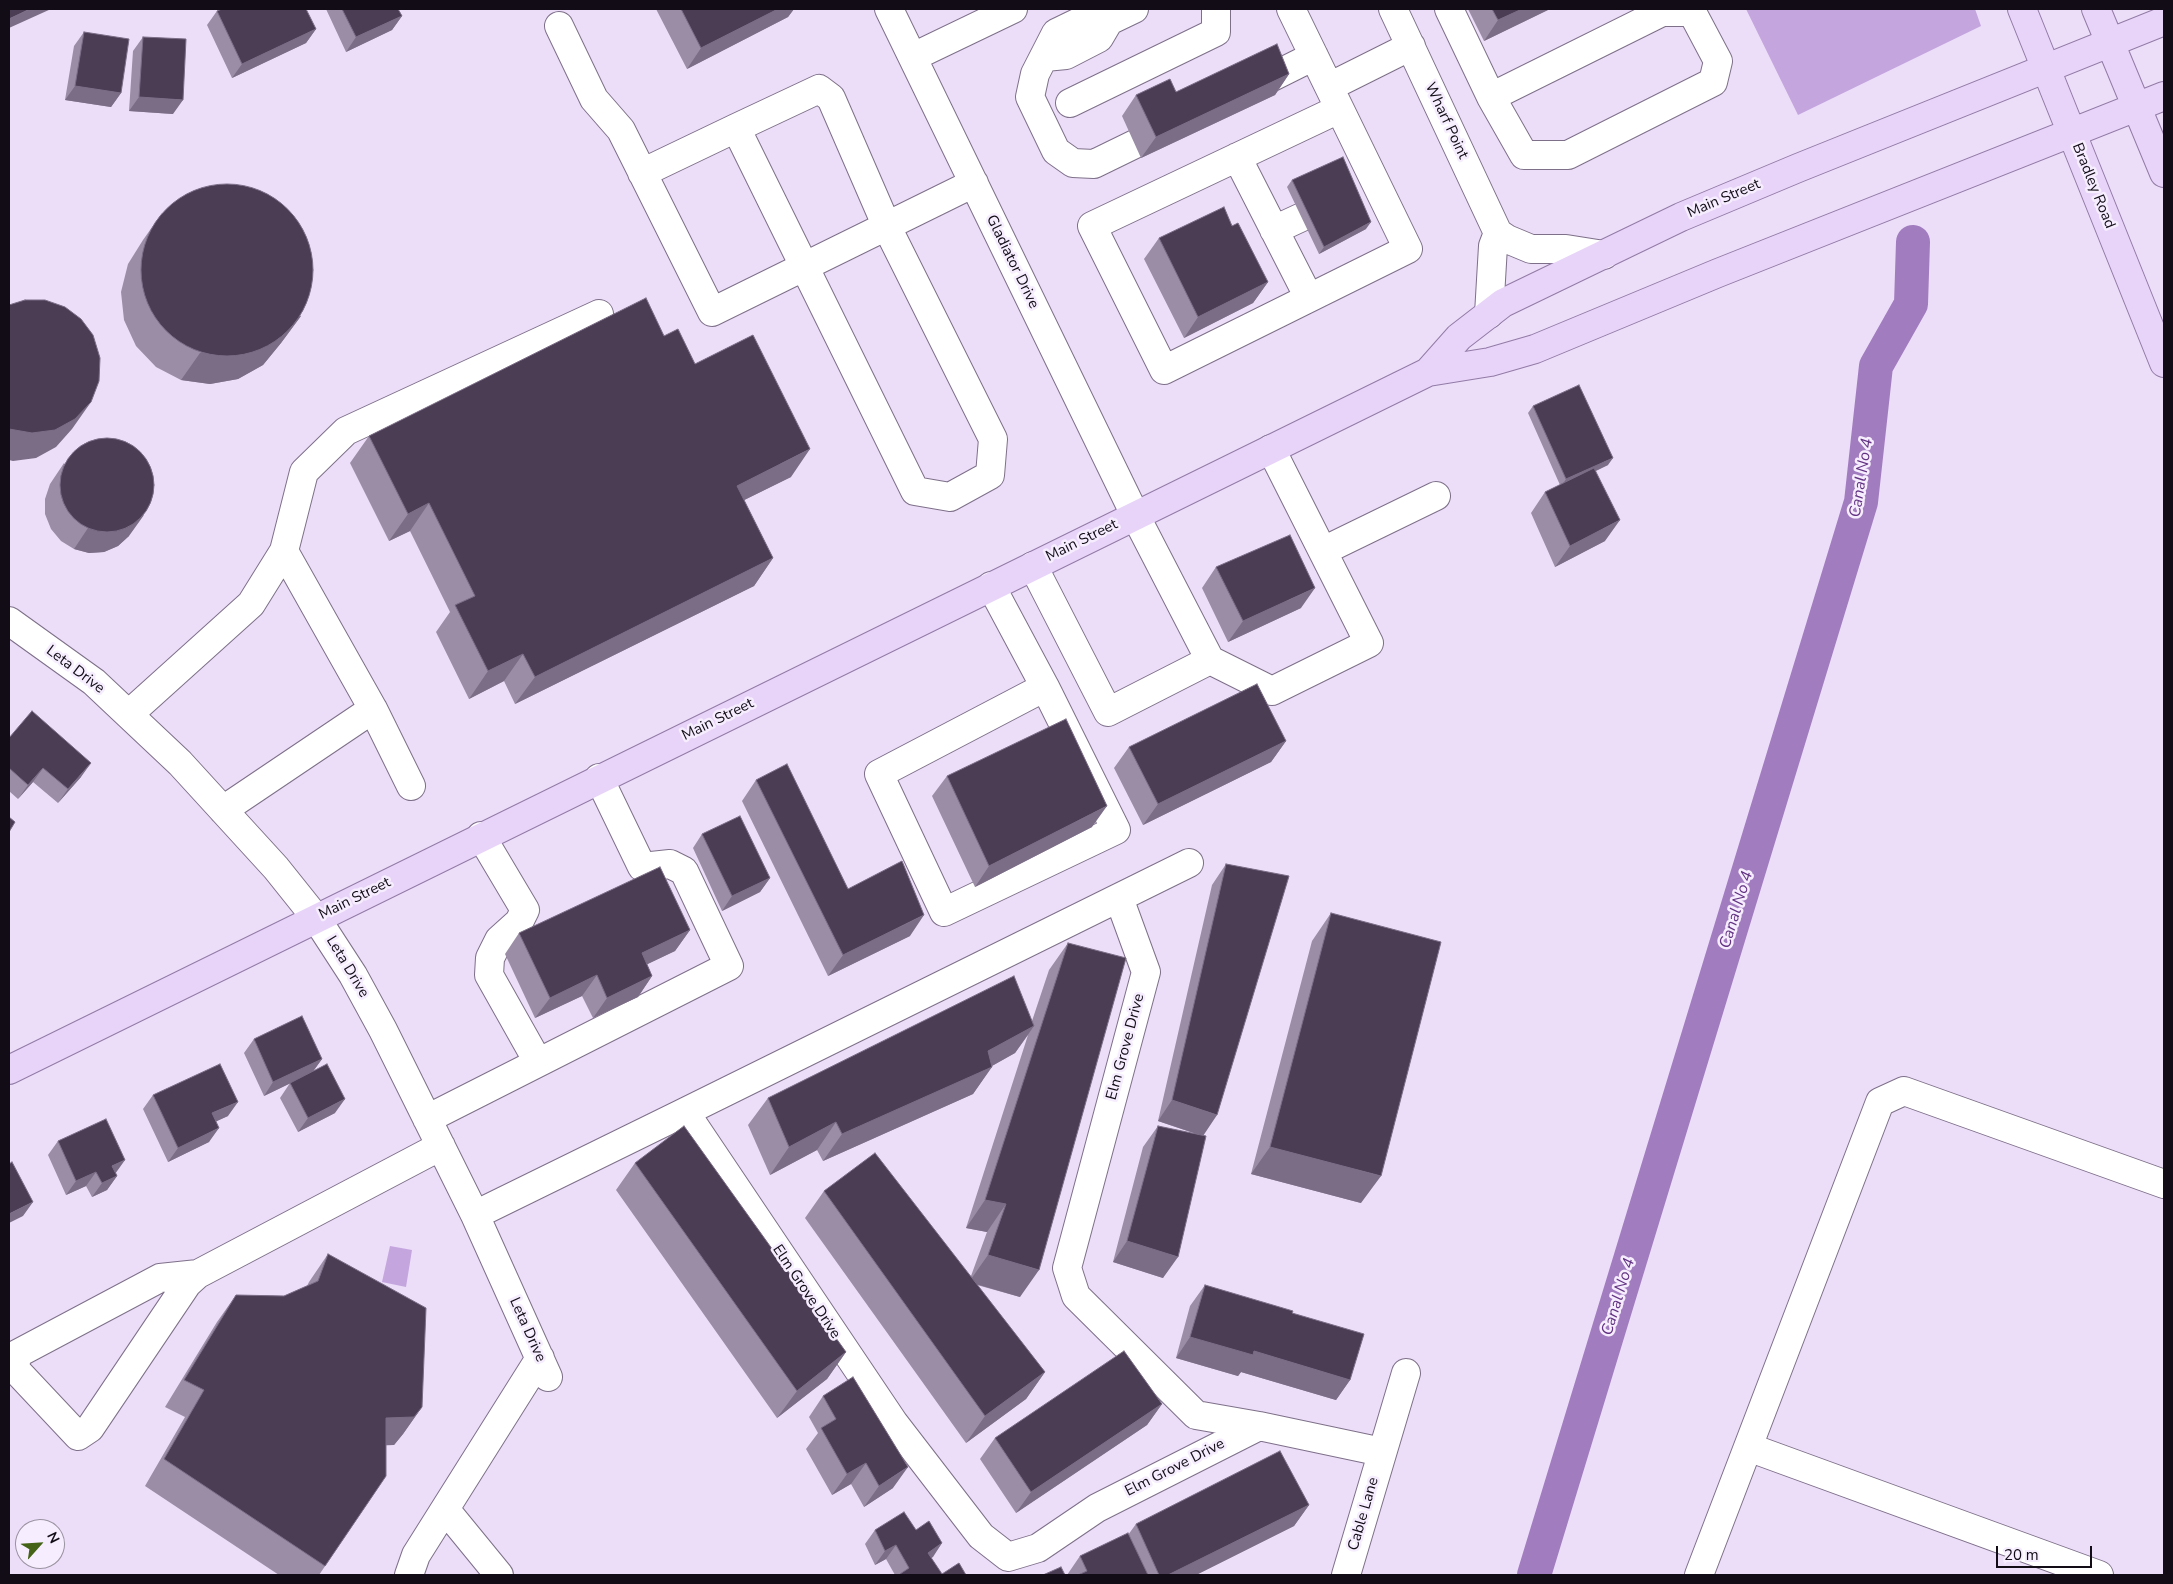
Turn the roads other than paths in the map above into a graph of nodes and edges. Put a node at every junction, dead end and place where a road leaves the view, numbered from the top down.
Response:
1 (889, 9) edge
2 (1013, 9) edge
3 (1134, 9) edge
4 (1216, 9) edge
5 (1291, 9) edge
6 (1393, 9) edge
7 (1449, 9) edge
8 (2022, 9) edge
9 (2096, 9) edge
10 (1691, 10) edge
11 (2164, 21) edge
12 (559, 26) dead end
13 (2110, 43) junction
14 (1411, 46) junction
15 (1314, 56) junction
16 (912, 58) junction
17 (2045, 70) junction
18 (1268, 79) edge
19 (2164, 96) edge
20 (1491, 97) junction
21 (1334, 98) junction
22 (1070, 103) dead end
23 (2138, 106) junction
24 (736, 128) junction
25 (2072, 133) junction
26 (1135, 144) dead end
27 (1237, 158) junction
28 (642, 172) junction
29 (2164, 173) edge
30 (1374, 181) junction
31 (974, 183) junction
32 (1350, 193) edge
33 (1302, 217) dead end
34 (887, 227) junction
35 (1274, 230) junction
36 (1498, 233) junction
37 (1604, 255) junction
38 (804, 268) junction
39 (1309, 298) junction
40 (599, 314) dead end
41 (1489, 314) junction
42 (2164, 363) edge
43 (1428, 372) junction
44 (1272, 449) junction
45 (1436, 496) dead end
46 (1135, 515) junction
47 (284, 551) junction
48 (1323, 551) junction
49 (1033, 566) junction
50 (991, 586) junction
51 (9, 620) edge
52 (1210, 660) junction
53 (1045, 686) junction
54 (373, 709) junction
55 (129, 714) junction
56 (599, 778) junction
57 (411, 786) dead end
58 (223, 810) junction
59 (481, 836) junction
60 (1189, 863) dead end
61 (1119, 898) junction
62 (316, 918) junction
63 (538, 1062) junction
64 (9, 1070) edge
65 (685, 1112) junction
66 (427, 1119) junction
67 (441, 1146) junction
68 (2164, 1184) edge
69 (475, 1215) junction
70 (198, 1274) junction
71 (1406, 1373) dead end
72 (1259, 1426) junction
73 (1748, 1447) junction
74 (1382, 1452) junction
75 (445, 1509) junction
76 (409, 1575) edge
77 (499, 1575) edge
78 (1346, 1575) edge
79 (1699, 1575) edge
80 (2099, 1575) edge

1 - 16 street, Gladiator Drive
2 - 16 street
3 - 26 street
4 - 22 street
5 - 15 street
6 - 14 street, Wharf Point
7 - 20 street
8 - 17 main road, Bradley Road
9 - 13 main road
10 - 20 street
10 - 20 street
11 - 13 main road, Main Street
12 - 28 street
13 - 17 main road, Main Street
13 - 23 main road
14 - 21 street
14 - 36 street, Wharf Point
15 - 18 street
15 - 21 street
16 - 31 street, Gladiator Drive
17 - 25 main road, Bradley Road
17 - 37 main road, Main Street
19 - 23 main road, Main Street
21 - 27 street
21 - 30 street
23 - 25 main road, Main Street
23 - 29 main road
24 - 28 street
24 - 34 street
24 - 38 street
25 - 42 main road, Bradley Road
25 - 43 main road, Main Street
27 - 35 street
27 - 39 street
28 - 38 street
30 - 32 street
30 - 39 street
31 - 34 street
31 - 46 street, Gladiator Drive
33 - 35 street
34 - 38 street
34 - 38 street
35 - 39 street
36 - 37 street
36 - 41 street
37 - 41 main road, Main Street
40 - 47 street
41 - 43 main road, Main Street
43 - 44 main road, Main Street
44 - 46 main road, Main Street
44 - 48 street
45 - 48 street
46 - 49 main road, Main Street
46 - 52 street, Gladiator Drive
47 - 54 street
47 - 55 street
48 - 52 street
49 - 50 main road, Main Street
49 - 52 street
50 - 53 street
50 - 56 main road, Main Street
51 - 55 street, Leta Drive
53 - 53 street
54 - 57 street
54 - 58 street
55 - 58 street, Leta Drive
56 - 59 main road, Main Street
56 - 63 street
58 - 62 street, Leta Drive
59 - 62 main road, Main Street
59 - 63 street
60 - 61 street
61 - 65 street
61 - 72 street, Elm Grove Drive
62 - 64 main road, Main Street
62 - 66 street, Leta Drive
63 - 66 street
65 - 69 street
65 - 72 street, Elm Grove Drive
66 - 67 street, Leta Drive
67 - 69 street, Leta Drive
67 - 70 street
68 - 73 street
69 - 75 street, Leta Drive
70 - 70 street
71 - 74 street, Cable Lane
72 - 74 street
73 - 79 street
73 - 80 street
74 - 78 street, Cable Lane
75 - 76 street
75 - 77 street

